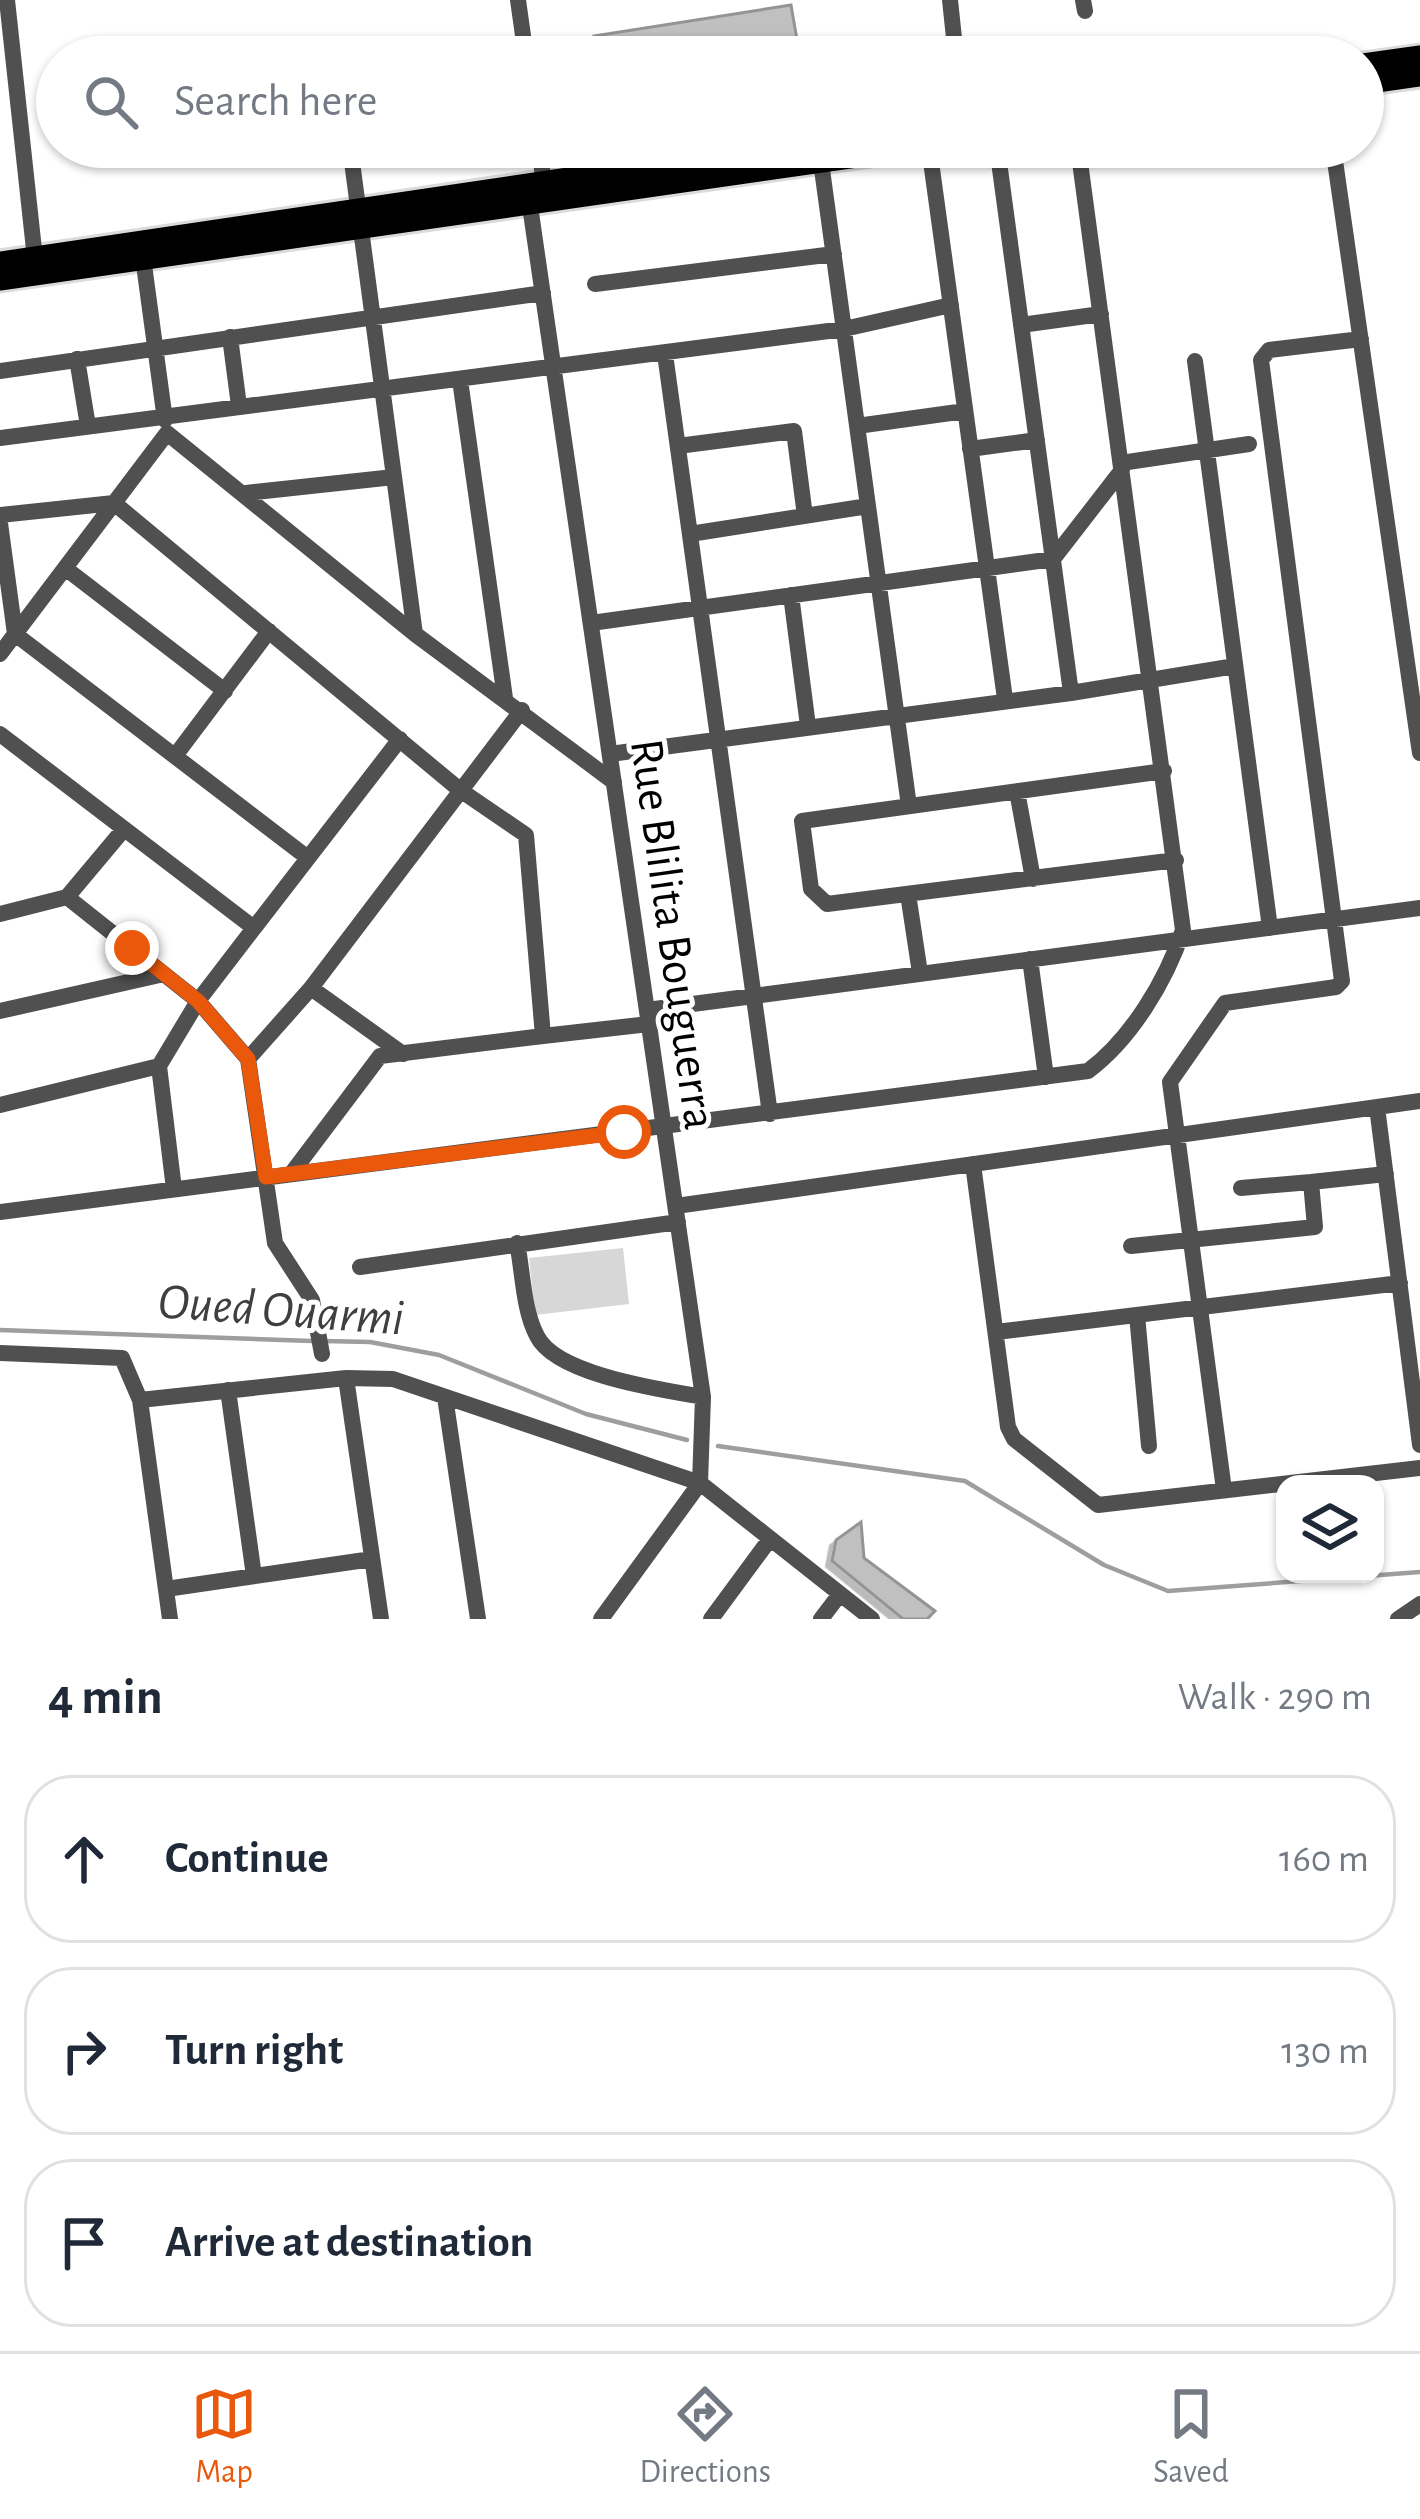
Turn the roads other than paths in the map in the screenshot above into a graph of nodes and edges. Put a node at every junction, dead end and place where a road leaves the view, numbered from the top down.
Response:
1 (8, 0) edge
2 (518, 0) edge
3 (950, 0) edge
4 (523, 36) edge
5 (954, 36) edge
6 (1420, 56) edge
7 (1384, 61) edge
8 (1420, 76) edge
9 (1384, 81) edge
10 (353, 168) edge
11 (541, 168) edge
12 (645, 168) edge
13 (787, 168) edge
14 (822, 168) edge
15 (931, 168) edge
16 (1000, 168) edge
17 (1081, 168) edge
18 (1336, 168) edge
19 (544, 184) junction
20 (530, 206) junction
21 (360, 221) junction
22 (142, 251) junction
23 (834, 254) junction
24 (0, 262) edge
25 (36, 266) junction
26 (0, 280) edge
27 (595, 284) dead end
28 (542, 293) junction
29 (951, 305) junction
30 (1101, 314) junction
31 (373, 318) junction
32 (1021, 325) junction
33 (844, 329) junction
34 (230, 337) junction
35 (1360, 339) junction
36 (154, 348) junction
37 (665, 353) junction
38 (77, 359) junction
39 (1195, 361) dead end
40 (554, 368) junction
41 (0, 371) edge
42 (460, 380) junction
43 (383, 392) junction
44 (238, 406) junction
45 (965, 411) junction
46 (165, 424) junction
47 (88, 426) junction
48 (857, 426) junction
49 (0, 438) edge
50 (1037, 440) junction
51 (1249, 443) dead end
52 (678, 446) junction
53 (970, 449) junction
54 (1206, 449) junction
55 (1122, 467) junction
56 (394, 477) junction
57 (246, 494) junction
58 (114, 503) junction
59 (868, 506) junction
60 (805, 516) junction
61 (0, 519) edge
62 (690, 534) junction
63 (1053, 560) junction
64 (65, 568) junction
65 (987, 568) junction
66 (879, 583) junction
67 (791, 596) junction
68 (700, 608) junction
69 (591, 623) junction
70 (269, 631) junction
71 (15, 634) junction
72 (415, 634) junction
73 (0, 654) edge
74 (1235, 666) junction
75 (1151, 682) junction
76 (225, 691) junction
77 (1071, 693) junction
78 (505, 698) junction
79 (1005, 699) junction
80 (522, 710) junction
81 (897, 713) junction
82 (808, 726) junction
83 (0, 734) edge
84 (718, 738) junction
85 (400, 740) junction
86 (1420, 753) edge
87 (610, 754) junction
88 (176, 756) junction
89 (1163, 771) junction
90 (614, 782) junction
91 (460, 790) junction
92 (1017, 791) junction
93 (909, 806) junction
94 (124, 829) junction
95 (308, 858) junction
96 (1176, 860) junction
97 (1033, 879) junction
98 (908, 894) junction
99 (67, 897) junction
100 (1420, 908) edge
101 (0, 914) edge
102 (1336, 919) junction
103 (254, 928) junction
104 (1270, 928) junction
105 (1180, 941) junction
106 (1030, 959) junction
107 (920, 973) junction
108 (164, 974) junction
109 (311, 988) junction
110 (753, 994) junction
111 (198, 1001) junction
112 (0, 1011) edge
113 (648, 1017) junction
114 (543, 1036) junction
115 (391, 1051) junction
116 (248, 1059) junction
117 (159, 1066) junction
118 (1046, 1077) junction
119 (1420, 1101) edge
120 (0, 1105) edge
121 (1377, 1107) junction
122 (770, 1114) junction
123 (664, 1128) junction
124 (1175, 1136) junction
125 (973, 1164) junction
126 (291, 1174) junction
127 (1386, 1174) junction
128 (266, 1177) junction
129 (1310, 1182) junction
130 (1241, 1188) dead end
131 (174, 1189) junction
132 (0, 1212) edge
133 (677, 1214) junction
134 (1189, 1240) junction
135 (517, 1243) junction
136 (1131, 1246) dead end
137 (360, 1267) dead end
138 (1400, 1283) junction
139 (1198, 1309) junction
140 (1137, 1315) junction
141 (996, 1332) junction
142 (0, 1353) edge
143 (322, 1354) dead end
144 (346, 1378) junction
145 (228, 1390) junction
146 (445, 1396) junction
147 (703, 1396) junction
148 (140, 1400) junction
149 (1420, 1445) edge
150 (1149, 1446) dead end
151 (1420, 1468) edge
152 (700, 1483) junction
153 (1224, 1490) junction
154 (770, 1539) junction
155 (373, 1559) junction
156 (254, 1576) junction
157 (166, 1589) junction
158 (840, 1594) junction
159 (1420, 1604) edge
160 (170, 1619) edge
161 (381, 1619) edge
162 (478, 1619) edge
163 (601, 1619) edge
164 (711, 1619) edge
165 (821, 1619) edge
166 (872, 1619) edge
167 (1398, 1619) edge

1 - 25 street
2 - 4 street
3 - 5 street
6 - 7 main road
8 - 9 main road
10 - 21 street
11 - 19 street
12 - 19 main road
13 - 20 main road
14 - 23 street
15 - 29 street
16 - 32 street
17 - 30 street
18 - 35 street
19 - 20 street
19 - 21 main road
20 - 21 main road
20 - 28 street, Rue Blilita Bouguerra
21 - 22 main road
21 - 31 street
22 - 25 main road
22 - 36 street
23 - 27 street
23 - 33 street
24 - 25 main road
25 - 26 main road
28 - 31 street
28 - 40 street, Rue Blilita Bouguerra
29 - 33 street
29 - 45 street
30 - 32 street
30 - 55 street
31 - 34 street
31 - 43 street
32 - 50 street
33 - 37 street
33 - 48 street
34 - 36 street
34 - 44 street
35 - 86 street
35 - 102 street
36 - 38 street
36 - 46 street
37 - 40 street
37 - 52 street
38 - 41 street
38 - 47 street
39 - 54 street
40 - 42 street
40 - 69 street, Rue Blilita Bouguerra
42 - 43 street
42 - 78 street
43 - 44 street
43 - 56 street
44 - 46 street
45 - 48 street
45 - 53 street
46 - 47 street
46 - 57 street
46 - 58 street
47 - 49 street
48 - 59 street
50 - 53 street
50 - 63 street
51 - 54 street
52 - 60 street
52 - 62 street
53 - 65 street
54 - 55 street
54 - 74 street
55 - 63 street
55 - 75 street
56 - 57 street
56 - 72 street
57 - 72 street
58 - 61 street
58 - 64 street
58 - 70 street
59 - 60 street
59 - 66 street
60 - 62 street
61 - 71 street
62 - 68 street
63 - 65 street
63 - 77 street
64 - 71 street
64 - 76 street
65 - 66 street
65 - 79 street
66 - 67 street
66 - 81 street
67 - 68 street
67 - 82 street
68 - 69 street
68 - 84 street
69 - 87 street, Rue Blilita Bouguerra
70 - 76 street
70 - 85 street
71 - 73 street
71 - 88 street
72 - 78 street
74 - 75 street
74 - 104 street
75 - 77 street
75 - 89 street
76 - 88 street
77 - 79 street
78 - 80 street
79 - 81 street
80 - 90 street
80 - 91 street
81 - 82 street
81 - 93 street
82 - 84 street
83 - 94 street
84 - 87 street
84 - 110 street
85 - 91 street
85 - 95 street
87 - 90 street, Rue Blilita Bouguerra
88 - 95 street
89 - 92 street
89 - 96 street
90 - 113 street, Rue Blilita Bouguerra
91 - 109 street
91 - 114 street
92 - 93 street
92 - 97 street
93 - 98 street
94 - 99 street
94 - 103 street
95 - 103 street
96 - 97 street
96 - 105 street
97 - 98 street
98 - 107 street
99 - 101 street
99 - 108 street
100 - 102 street
102 - 104 street
102 - 124 street
103 - 111 street
104 - 105 street
105 - 106 street
105 - 118 street
106 - 107 street
106 - 118 street
107 - 110 street
108 - 111 street
108 - 112 street
109 - 115 street
109 - 116 street
110 - 113 street
110 - 122 street
111 - 116 street
111 - 117 street
113 - 114 street
113 - 123 street, Rue Blilita Bouguerra
114 - 115 street
115 - 126 street
116 - 128 street
117 - 120 street
117 - 131 street
118 - 122 street
119 - 121 street
121 - 124 street
121 - 127 street
122 - 123 street
123 - 126 street
123 - 133 street, Rue Blilita Bouguerra
124 - 125 street
124 - 134 street
125 - 133 street
125 - 141 street
126 - 128 street
127 - 129 street
127 - 138 street
128 - 131 street
128 - 143 street
129 - 130 street
129 - 134 street
131 - 132 street
133 - 135 street
133 - 147 street, Rue Blilita Bouguerra
134 - 136 street
134 - 139 street
135 - 137 street
135 - 147 street
138 - 139 street
138 - 149 street
139 - 140 street
139 - 153 street
140 - 141 street
140 - 150 street
141 - 153 street
142 - 148 street
144 - 145 street
144 - 146 street
144 - 155 street
145 - 148 street
145 - 156 street
146 - 152 street
146 - 162 street
147 - 152 street, Rue Blilita Bouguerra
148 - 157 street
151 - 153 street
152 - 154 street
152 - 163 street
154 - 158 street
154 - 164 street
155 - 156 street
155 - 161 street
156 - 157 street
157 - 160 street
158 - 165 street
158 - 166 street
159 - 167 street

